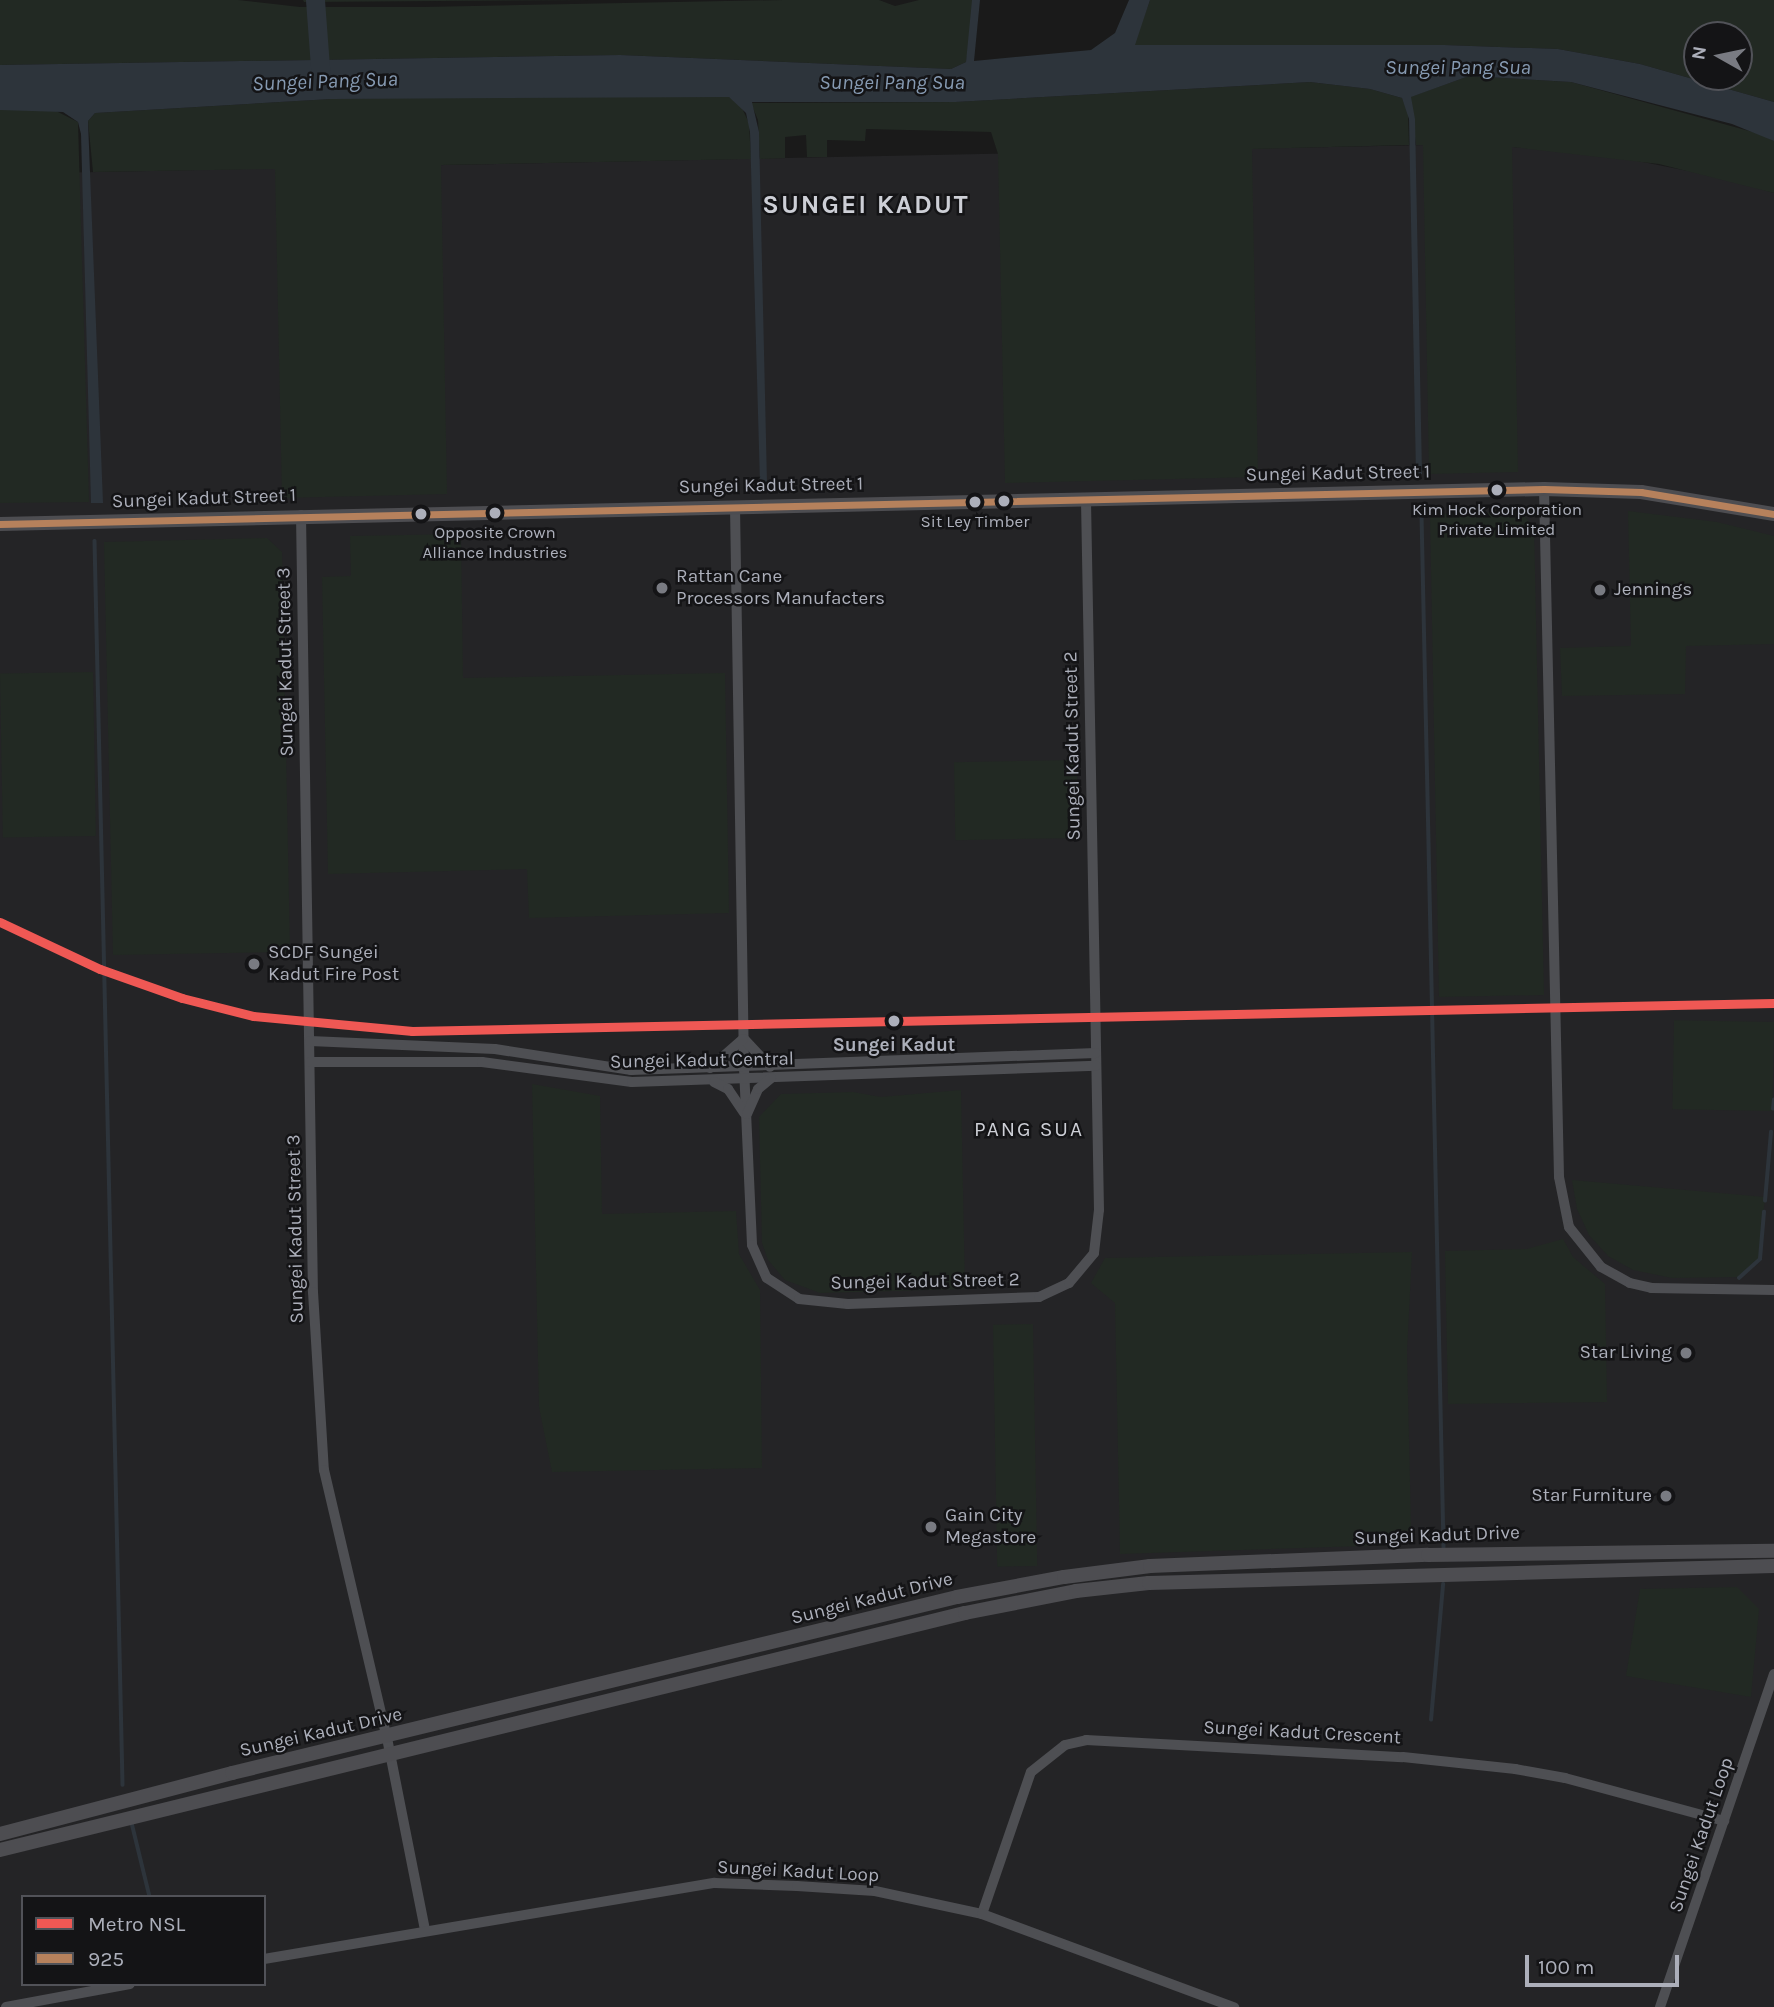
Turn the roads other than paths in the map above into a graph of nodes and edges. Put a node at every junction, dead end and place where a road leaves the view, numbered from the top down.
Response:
1 (1544, 489) junction
2 (1086, 499) junction
3 (735, 507) junction
4 (1774, 514) edge
5 (301, 515) junction
6 (0, 524) edge
7 (744, 1038) junction
8 (310, 1041) junction
9 (1096, 1053) junction
10 (310, 1062) junction
11 (1097, 1066) junction
12 (710, 1068) junction
13 (744, 1068) junction
14 (771, 1072) junction
15 (744, 1080) junction
16 (712, 1081) junction
17 (746, 1116) junction
18 (1774, 1290) edge
19 (1641, 1550) junction
20 (1774, 1551) edge
21 (1774, 1566) edge
22 (1661, 1569) junction
23 (1774, 1674) edge
24 (387, 1738) junction
25 (390, 1754) junction
26 (1724, 1821) junction
27 (0, 1834) edge
28 (0, 1850) edge
29 (982, 1914) junction
30 (425, 1930) junction
31 (266, 1959) edge
32 (119, 1986) edge
33 (6, 2007) edge
34 (1234, 2007) edge
35 (1660, 2007) edge

1 - 2 main road, Sungei Kadut Street 1
1 - 4 main road, Sungei Kadut Street 1
1 - 18 street
2 - 3 main road, Sungei Kadut Street 1
2 - 9 street, Sungei Kadut Street 2
3 - 5 main road, Sungei Kadut Street 1
3 - 7 street, Sungei Kadut Street 2
5 - 6 main road, Sungei Kadut Street 1
5 - 8 street, Sungei Kadut Street 3
7 - 12 street
7 - 13 street, Sungei Kadut Street 2
7 - 14 street
8 - 10 street, Sungei Kadut Street 3
8 - 12 street, Sungei Kadut Central
9 - 11 street, Sungei Kadut Street 2
9 - 14 street, Sungei Kadut Central
10 - 16 street, Sungei Kadut Central
10 - 24 street, Sungei Kadut Street 3
11 - 14 street, Sungei Kadut Central
11 - 17 street, Sungei Kadut Street 2
12 - 13 street, Sungei Kadut Central
13 - 14 street, Sungei Kadut Central
13 - 15 street, Sungei Kadut Street 2
14 - 15 street, Sungei Kadut Central
14 - 17 street
15 - 16 street, Sungei Kadut Central
15 - 17 street, Sungei Kadut Street 2
16 - 17 street
19 - 20 main road, Sungei Kadut Drive
19 - 22 main road
19 - 24 main road, Sungei Kadut Drive
21 - 22 main road, Sungei Kadut Drive
22 - 25 main road, Sungei Kadut Drive
23 - 26 street, Sungei Kadut Loop
24 - 25 street, Sungei Kadut Street 3
24 - 27 main road, Sungei Kadut Drive
25 - 28 main road, Sungei Kadut Drive
25 - 30 street, Sungei Kadut Street 3
26 - 29 street, Sungei Kadut Crescent
26 - 35 street, Sungei Kadut Loop
29 - 30 street, Sungei Kadut Loop
29 - 34 street, Sungei Kadut Loop
30 - 31 street, Sungei Kadut Loop
32 - 33 street

